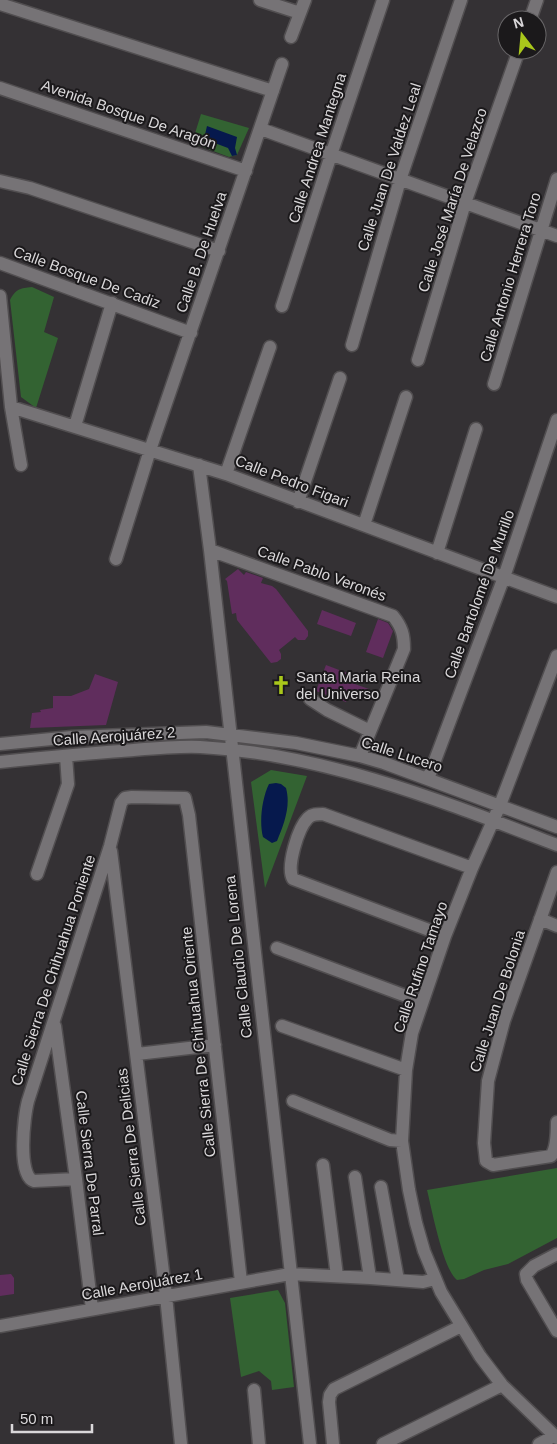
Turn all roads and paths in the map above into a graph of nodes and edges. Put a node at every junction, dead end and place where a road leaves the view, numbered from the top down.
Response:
1 (260, 0) edge
2 (304, 0) edge
3 (384, 0) edge
4 (461, 0) edge
5 (0, 4) edge
6 (300, 13) junction
7 (291, 38) dead end
8 (515, 60) edge
9 (282, 64) dead end
10 (0, 88) edge
11 (273, 91) junction
12 (261, 129) junction
13 (331, 155) junction
14 (246, 171) junction
15 (557, 179) edge
16 (400, 180) junction
17 (0, 181) edge
18 (465, 203) junction
19 (540, 230) junction
20 (557, 236) edge
21 (219, 251) junction
22 (0, 263) edge
23 (0, 296) edge
24 (112, 303) junction
25 (282, 306) dead end
26 (191, 333) junction
27 (2, 342) edge
28 (352, 345) dead end
29 (270, 348) dead end
30 (418, 360) dead end
31 (340, 378) dead end
32 (494, 384) dead end
33 (406, 397) dead end
34 (11, 406) junction
35 (557, 420) edge
36 (14, 423) junction
37 (0, 425) edge
38 (75, 426) junction
39 (476, 429) dead end
40 (150, 450) junction
41 (21, 465) dead end
42 (199, 465) junction
43 (226, 474) junction
44 (298, 502) junction
45 (364, 526) junction
46 (210, 550) junction
47 (438, 553) junction
48 (116, 560) dead end
49 (504, 577) junction
50 (557, 597) edge
51 (557, 656) edge
52 (310, 700) dead end
53 (370, 731) junction
54 (230, 735) junction
55 (0, 744) edge
56 (231, 750) junction
57 (66, 756) junction
58 (360, 756) junction
59 (0, 762) edge
60 (428, 778) junction
61 (185, 798) joint
62 (500, 805) junction
63 (493, 820) junction
64 (557, 827) edge
65 (557, 845) edge
66 (110, 846) junction
67 (472, 868) junction
68 (557, 872) edge
69 (37, 874) dead end
70 (540, 919) junction
71 (557, 926) edge
72 (445, 936) junction
73 (277, 948) dead end
74 (422, 1002) junction
75 (54, 1021) junction
76 (282, 1026) dead end
77 (215, 1045) junction
78 (137, 1054) junction
79 (406, 1070) junction
80 (293, 1101) dead end
81 (557, 1122) edge
82 (402, 1141) junction
83 (323, 1165) dead end
84 (354, 1177) dead end
85 (76, 1179) junction
86 (381, 1187) dead end
87 (557, 1254) edge
88 (290, 1274) junction
89 (337, 1276) junction
90 (370, 1278) junction
91 (435, 1279) junction
92 (398, 1280) junction
93 (241, 1282) junction
94 (166, 1296) junction
95 (92, 1309) junction
96 (0, 1326) edge
97 (461, 1326) junction
98 (557, 1331) edge
99 (502, 1385) junction
100 (254, 1390) dead end
101 (556, 1437) edge
102 (181, 1444) edge
103 (259, 1444) edge
104 (310, 1444) edge
105 (333, 1444) edge
106 (383, 1444) edge
107 (539, 1444) edge

1 - 6 street
2 - 6 street
3 - 13 street, Calle Andrea Mantegna
4 - 16 street, Calle Juan De Valdez Leal
5 - 11 street
6 - 7 street
8 - 18 street, Calle José María De Velazco
9 - 11 street, Calle B. De Huelva
10 - 14 street, Avenida Bosque De Aragón
11 - 12 street, Calle B. De Huelva
12 - 13 street
12 - 14 street, Calle B. De Huelva
13 - 16 street
13 - 25 street, Calle Andrea Mantegna
14 - 21 street, Calle B. De Huelva
15 - 19 street, Calle Antonio Herrera Toro
16 - 18 street
16 - 28 street, Calle Juan De Valdez Leal
17 - 21 street
18 - 19 street
18 - 30 street, Calle José María De Velazco
19 - 20 street
19 - 32 street, Calle Antonio Herrera Toro
21 - 26 street, Calle B. De Huelva
22 - 24 street, Calle Bosque De Cadiz
23 - 27 street
24 - 26 street, Calle Bosque De Cadiz
24 - 38 street
26 - 40 street, Calle B. De Huelva
27 - 34 street
29 - 43 street
31 - 44 street
33 - 45 street
34 - 36 street
34 - 38 street, Calle Pedro Figari
35 - 49 street, Calle Bartolomé De Murillo
36 - 37 street
36 - 41 street
38 - 40 street, Calle Pedro Figari
39 - 47 street
40 - 42 street, Calle Pedro Figari
40 - 48 street, Calle B. De Huelva
42 - 43 street, Calle Pedro Figari
42 - 46 street, Calle Claudio De Lorena
43 - 44 street, Calle Pedro Figari
44 - 45 street, Calle Pedro Figari
45 - 47 street, Calle Pedro Figari
46 - 53 street, Calle Pablo Veronés
46 - 54 street, Calle Claudio De Lorena
47 - 49 street, Calle Pedro Figari
49 - 50 street, Calle Pedro Figari
49 - 60 street, Calle Bartolomé De Murillo
51 - 62 street, Calle Rufino Tamayo
52 - 53 street
53 - 58 street, Calle Pablo Veronés
54 - 55 street, Calle Aerojuárez 2
54 - 56 street, Calle Claudio De Lorena
54 - 58 street, Calle Lucero
56 - 57 street, Calle Aerojuárez 2
56 - 63 street
56 - 88 street, Calle Claudio De Lorena
57 - 59 street, Calle Aerojuárez 2
57 - 69 street
58 - 60 street, Calle Lucero
60 - 62 street, Calle Lucero
61 - 66 street, Calle Sierra De Chihuahua Poniente
61 - 77 street, Calle Sierra De Chihuahua Oriente
62 - 63 street, Calle Rufino Tamayo
62 - 64 street, Calle Lucero
63 - 65 street
63 - 67 street, Calle Rufino Tamayo
66 - 75 street, Calle Sierra De Chihuahua Poniente
66 - 78 street, Calle Sierra De Delicias
67 - 72 street, Calle Rufino Tamayo
67 - 72 street
68 - 70 street, Calle Juan De Bolonia
70 - 71 street
70 - 81 street, Calle Juan De Bolonia
72 - 74 street, Calle Rufino Tamayo
73 - 74 street
74 - 79 street, Calle Rufino Tamayo
75 - 85 street, Calle Sierra De Parral
75 - 85 street, Calle Sierra De Chihuahua Poniente
76 - 79 street
77 - 78 street
77 - 93 street, Calle Sierra De Chihuahua Oriente
78 - 94 street, Calle Sierra De Delicias
79 - 82 street, Calle Rufino Tamayo
80 - 82 street
82 - 91 street, Calle Rufino Tamayo
83 - 89 street
84 - 90 street
85 - 95 street, Calle Sierra De Parral
86 - 92 street
87 - 98 street
88 - 89 street, Calle Aerojuárez 1
88 - 93 street, Calle Aerojuárez 1
88 - 104 street, Calle Claudio De Lorena
89 - 90 street, Calle Aerojuárez 1
90 - 92 street, Calle Aerojuárez 1
91 - 92 street, Calle Aerojuárez 1
91 - 97 street, Calle Rufino Tamayo
93 - 94 street, Calle Aerojuárez 1
94 - 95 street, Calle Aerojuárez 1
94 - 102 street, Calle Sierra De Delicias
95 - 96 street, Calle Aerojuárez 1
97 - 99 street, Calle Rufino Tamayo
97 - 105 street
99 - 101 street, Calle Rufino Tamayo
99 - 106 street
100 - 103 street
101 - 107 street

